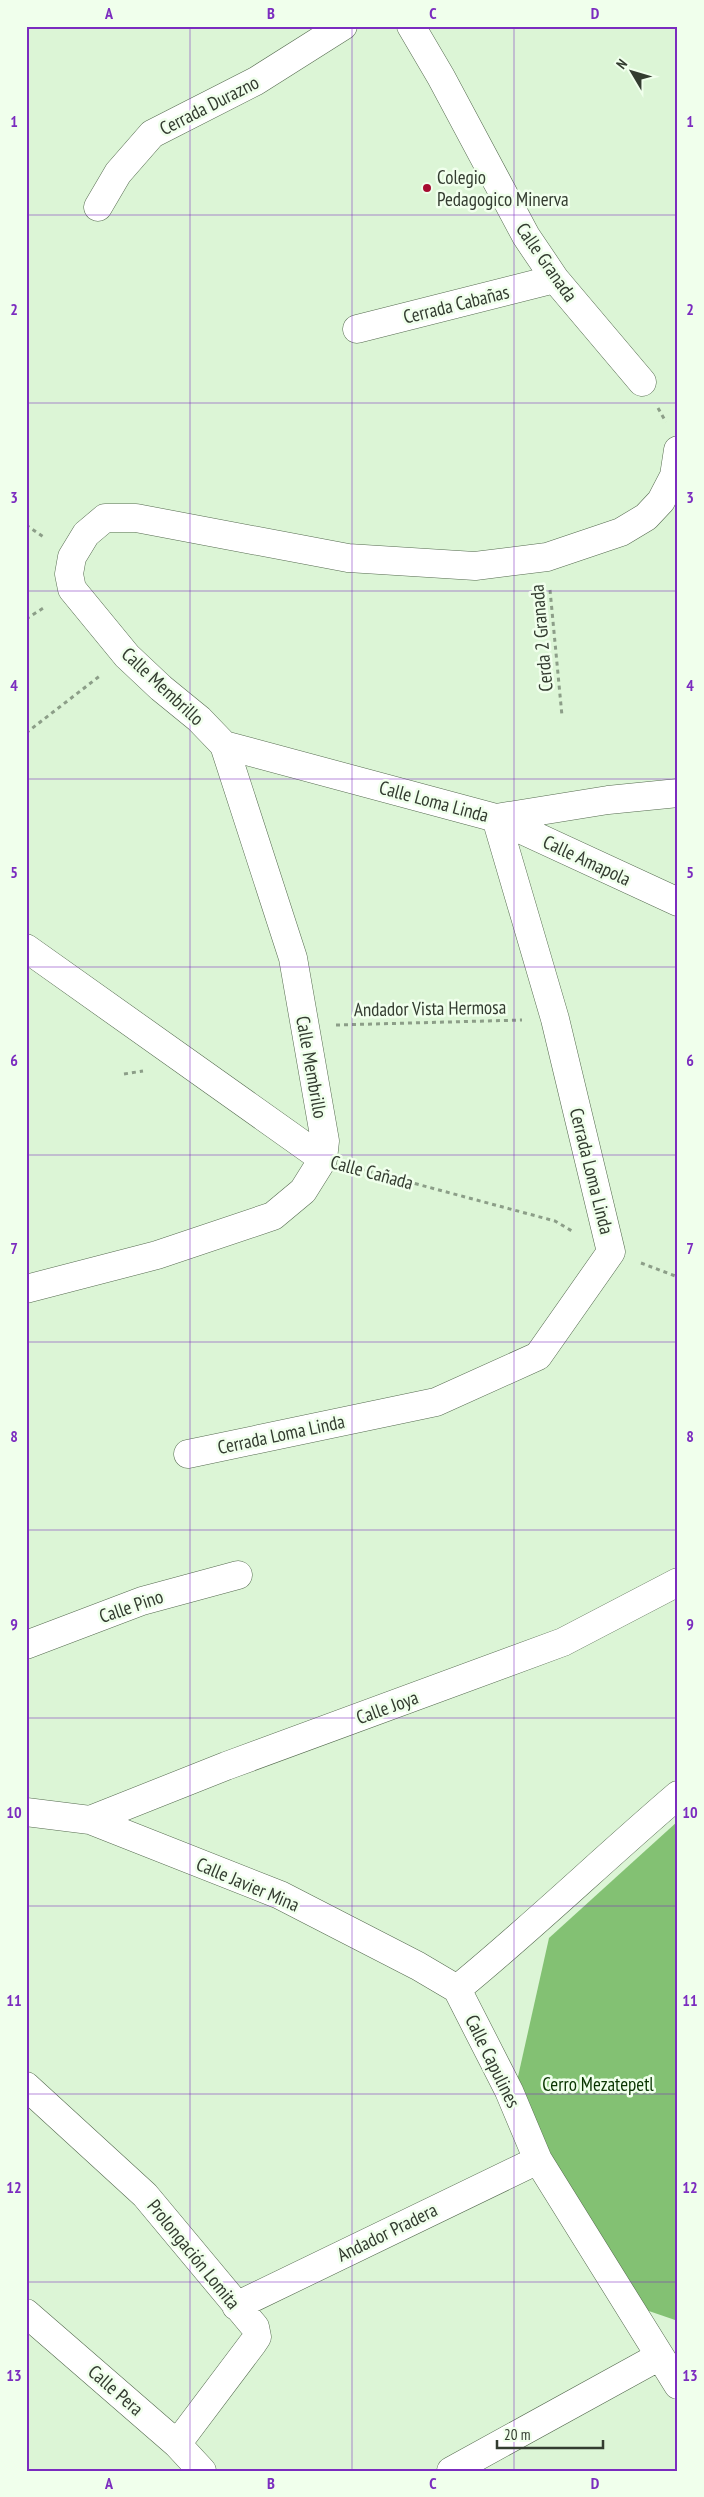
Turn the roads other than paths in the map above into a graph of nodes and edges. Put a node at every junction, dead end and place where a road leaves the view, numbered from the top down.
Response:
1 (343, 26) edge
2 (411, 26) edge
3 (98, 207) dead end
4 (555, 279) junction
5 (357, 329) dead end
6 (642, 382) dead end
7 (678, 450) edge
8 (224, 745) junction
9 (678, 793) edge
10 (496, 818) junction
11 (678, 902) edge
12 (26, 948) edge
13 (323, 1159) junction
14 (26, 1289) edge
15 (188, 1454) dead end
16 (238, 1575) dead end
17 (678, 1582) edge
18 (26, 1645) edge
19 (678, 1795) edge
20 (26, 1812) edge
21 (90, 1820) junction
22 (457, 1989) junction
23 (26, 2086) edge
24 (538, 2160) junction
25 (236, 2306) junction
26 (30, 2320) edge
27 (660, 2356) junction
28 (678, 2385) edge
29 (177, 2444) junction
30 (202, 2471) edge
31 (452, 2471) edge

1 - 3 street, Cerrada Durazno
2 - 4 street, Calle Granada
4 - 5 street, Cerrada Cabañas
4 - 6 street, Calle Granada
7 - 8 street, Calle Membrillo
8 - 10 street, Calle Loma Linda
8 - 13 street, Calle Membrillo
9 - 10 street, Calle Loma Linda
10 - 11 street, Calle Amapola
10 - 15 street, Cerrada Loma Linda
12 - 13 street, Calle Cañada
13 - 14 street, Calle Membrillo
16 - 18 street, Calle Pino
17 - 21 street, Calle Joya
19 - 22 street
20 - 21 street, Calle Javier Mina
21 - 22 street, Calle Javier Mina
22 - 24 street, Calle Capulines
23 - 25 street, Prolongación Lomita
24 - 25 street, Andador Pradera
24 - 27 street, Calle Capulines
25 - 29 street, Prolongación Lomita
26 - 29 street, Calle Pera
27 - 28 street, Calle Capulines
27 - 31 street
29 - 30 street, Calle Pera

